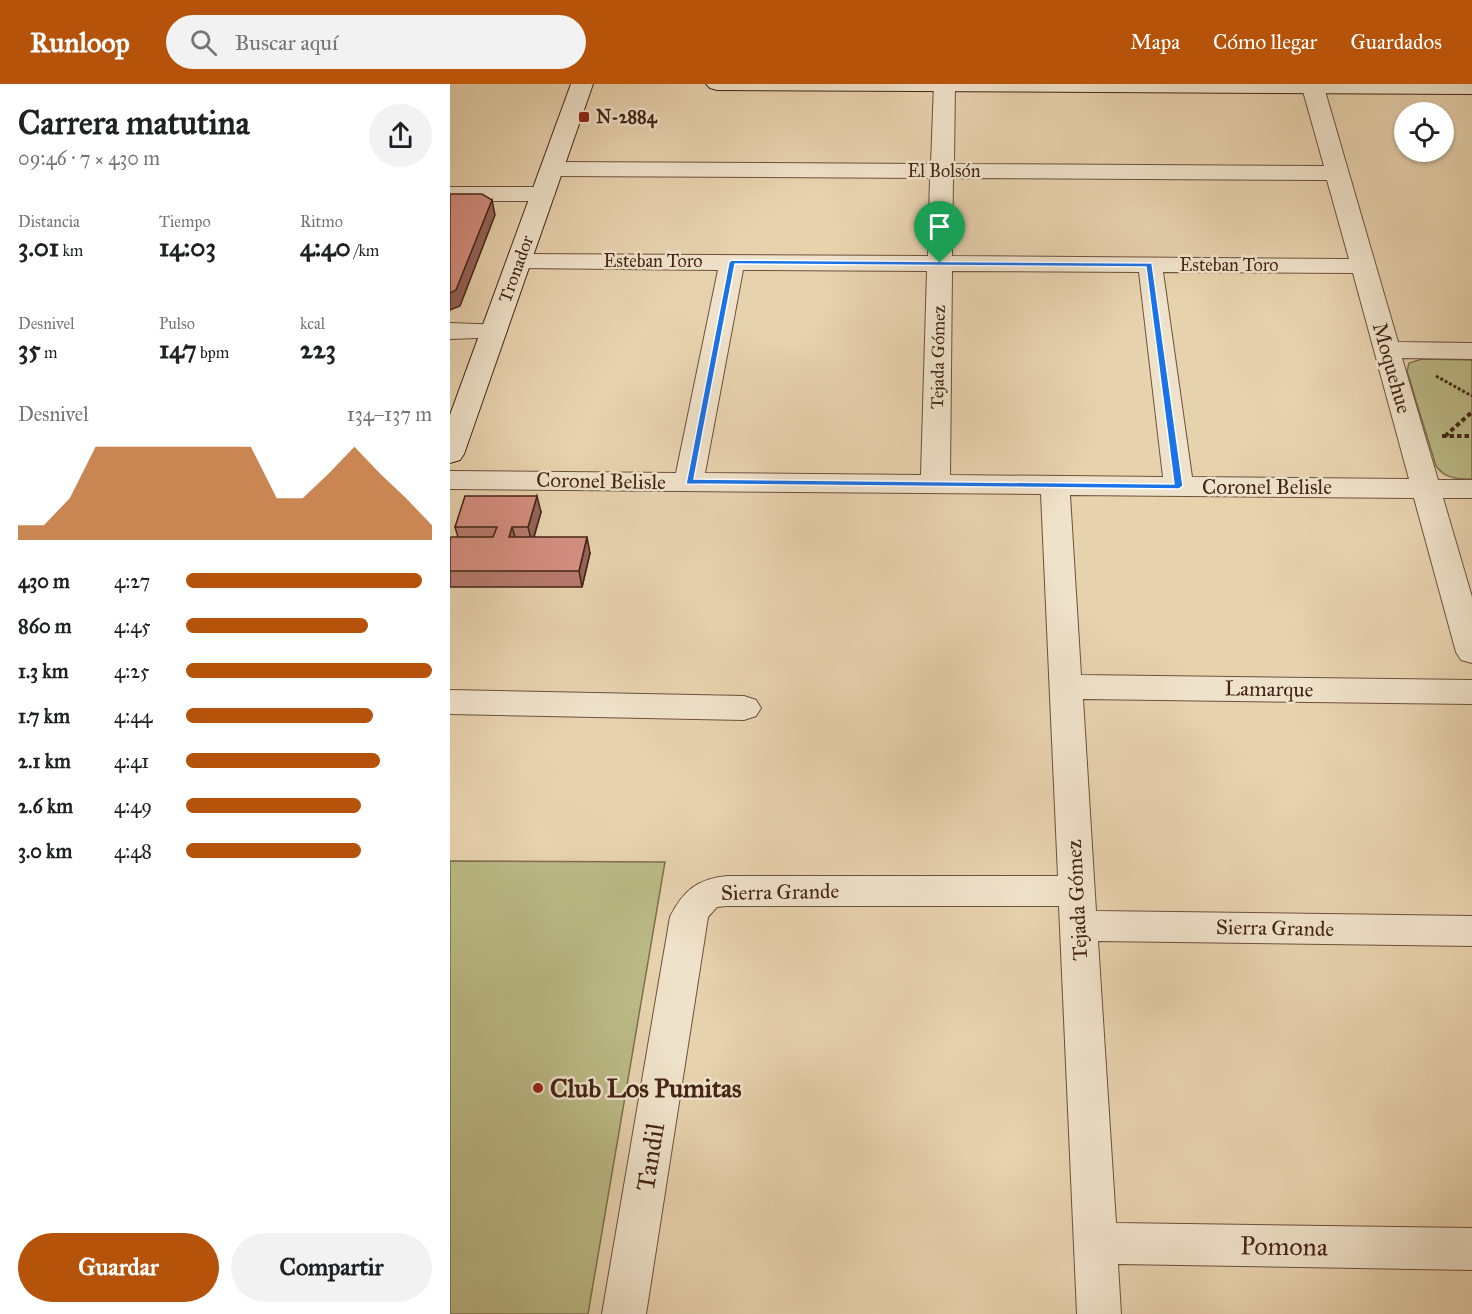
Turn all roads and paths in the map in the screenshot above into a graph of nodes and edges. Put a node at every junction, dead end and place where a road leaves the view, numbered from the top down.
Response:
1 (582, 84) edge
2 (717, 84) edge
3 (944, 85) edge
4 (1312, 86) edge
5 (1472, 88) edge
6 (552, 169) junction
7 (942, 171) junction
8 (1337, 173) junction
9 (450, 194) edge
10 (543, 194) junction
11 (519, 261) junction
12 (732, 262) junction
13 (940, 263) junction
14 (1149, 265) junction
15 (1363, 266) junction
16 (450, 331) edge
17 (494, 331) junction
18 (1387, 351) junction
19 (1472, 351) edge
20 (1426, 371) dead end
21 (1472, 396) edge
22 (1472, 412) edge
23 (1435, 436) dead end
24 (1444, 436) junction
25 (1472, 436) edge
26 (450, 454) edge
27 (450, 480) edge
28 (689, 482) junction
29 (935, 484) junction
30 (1055, 485) junction
31 (1179, 486) junction
32 (1426, 488) junction
33 (1472, 489) edge
34 (1472, 652) edge
35 (1066, 687) junction
36 (1472, 692) edge
37 (450, 702) edge
38 (744, 708) dead end
39 (700, 897) joint
40 (1077, 908) junction
41 (1472, 931) edge
42 (1096, 1243) junction
43 (1472, 1249) edge
44 (624, 1314) edge
45 (1099, 1314) edge

1 - 6 street, Tronador
2 - 3 street
3 - 4 street
3 - 7 street, Tejada Gómez
4 - 5 street
4 - 8 street, Moquehue
6 - 7 street, El Bolsón
6 - 10 street, Tronador
7 - 8 street, El Bolsón
7 - 13 street, Tejada Gómez
8 - 15 street, Moquehue
9 - 10 street
10 - 11 street, Tronador
11 - 12 street, Esteban Toro
11 - 17 street, Tronador
12 - 13 street, Esteban Toro
12 - 28 street
13 - 14 street, Esteban Toro
13 - 29 street, Tejada Gómez
14 - 15 street, Esteban Toro
14 - 31 street
15 - 18 street, Moquehue
16 - 17 street
17 - 26 street, Tronador
18 - 19 street
18 - 32 street, Moquehue
20 - 21 path
22 - 24 path
23 - 24 path
24 - 25 path
27 - 28 street, Coronel Belisle
28 - 29 street, Coronel Belisle
29 - 30 street, Coronel Belisle
30 - 31 street, Coronel Belisle
30 - 35 street, Tejada Gómez
31 - 32 street, Coronel Belisle
32 - 33 street, Coronel Belisle
32 - 34 street, Moquehue
35 - 36 street, Lamarque
35 - 40 street, Tejada Gómez
37 - 38 street
39 - 40 street, Sierra Grande
39 - 44 street, Tandil
40 - 41 street, Sierra Grande
40 - 42 street, Tejada Gómez
42 - 43 street, Pomona
42 - 45 street, Tejada Gómez

